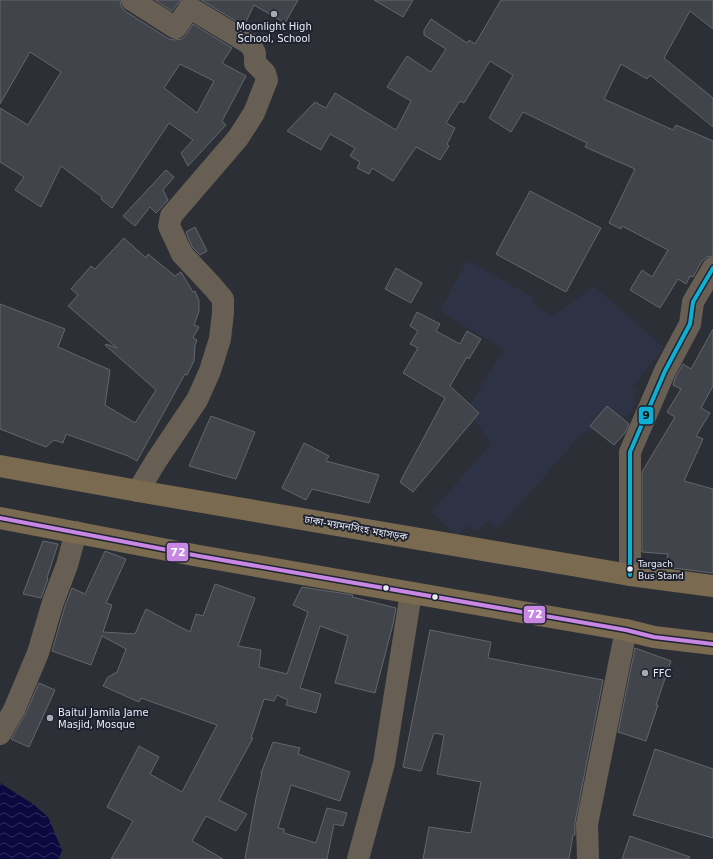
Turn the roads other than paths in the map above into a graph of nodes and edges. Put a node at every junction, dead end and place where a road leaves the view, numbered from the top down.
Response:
1 (132, 0) edge
2 (192, 5) edge
3 (713, 268) edge
4 (0, 466) edge
5 (138, 491) junction
6 (0, 518) edge
7 (76, 532) junction
8 (630, 574) junction
9 (713, 586) edge
10 (411, 593) junction
11 (626, 630) junction
12 (713, 644) edge
13 (0, 734) edge
14 (358, 859) edge
15 (588, 859) edge

1 - 2 street
2 - 5 street
3 - 8 street
4 - 5 highway, ঢাকা-ময়মনসিংহ মহাসড়ক
5 - 8 highway, ঢাকা-ময়মনসিংহ মহাসড়ক
6 - 7 highway
7 - 10 highway
7 - 13 street
8 - 9 highway, ঢাকা-ময়মনসিংহ মহাসড়ক
10 - 11 highway
10 - 14 street
11 - 12 highway
11 - 15 street

